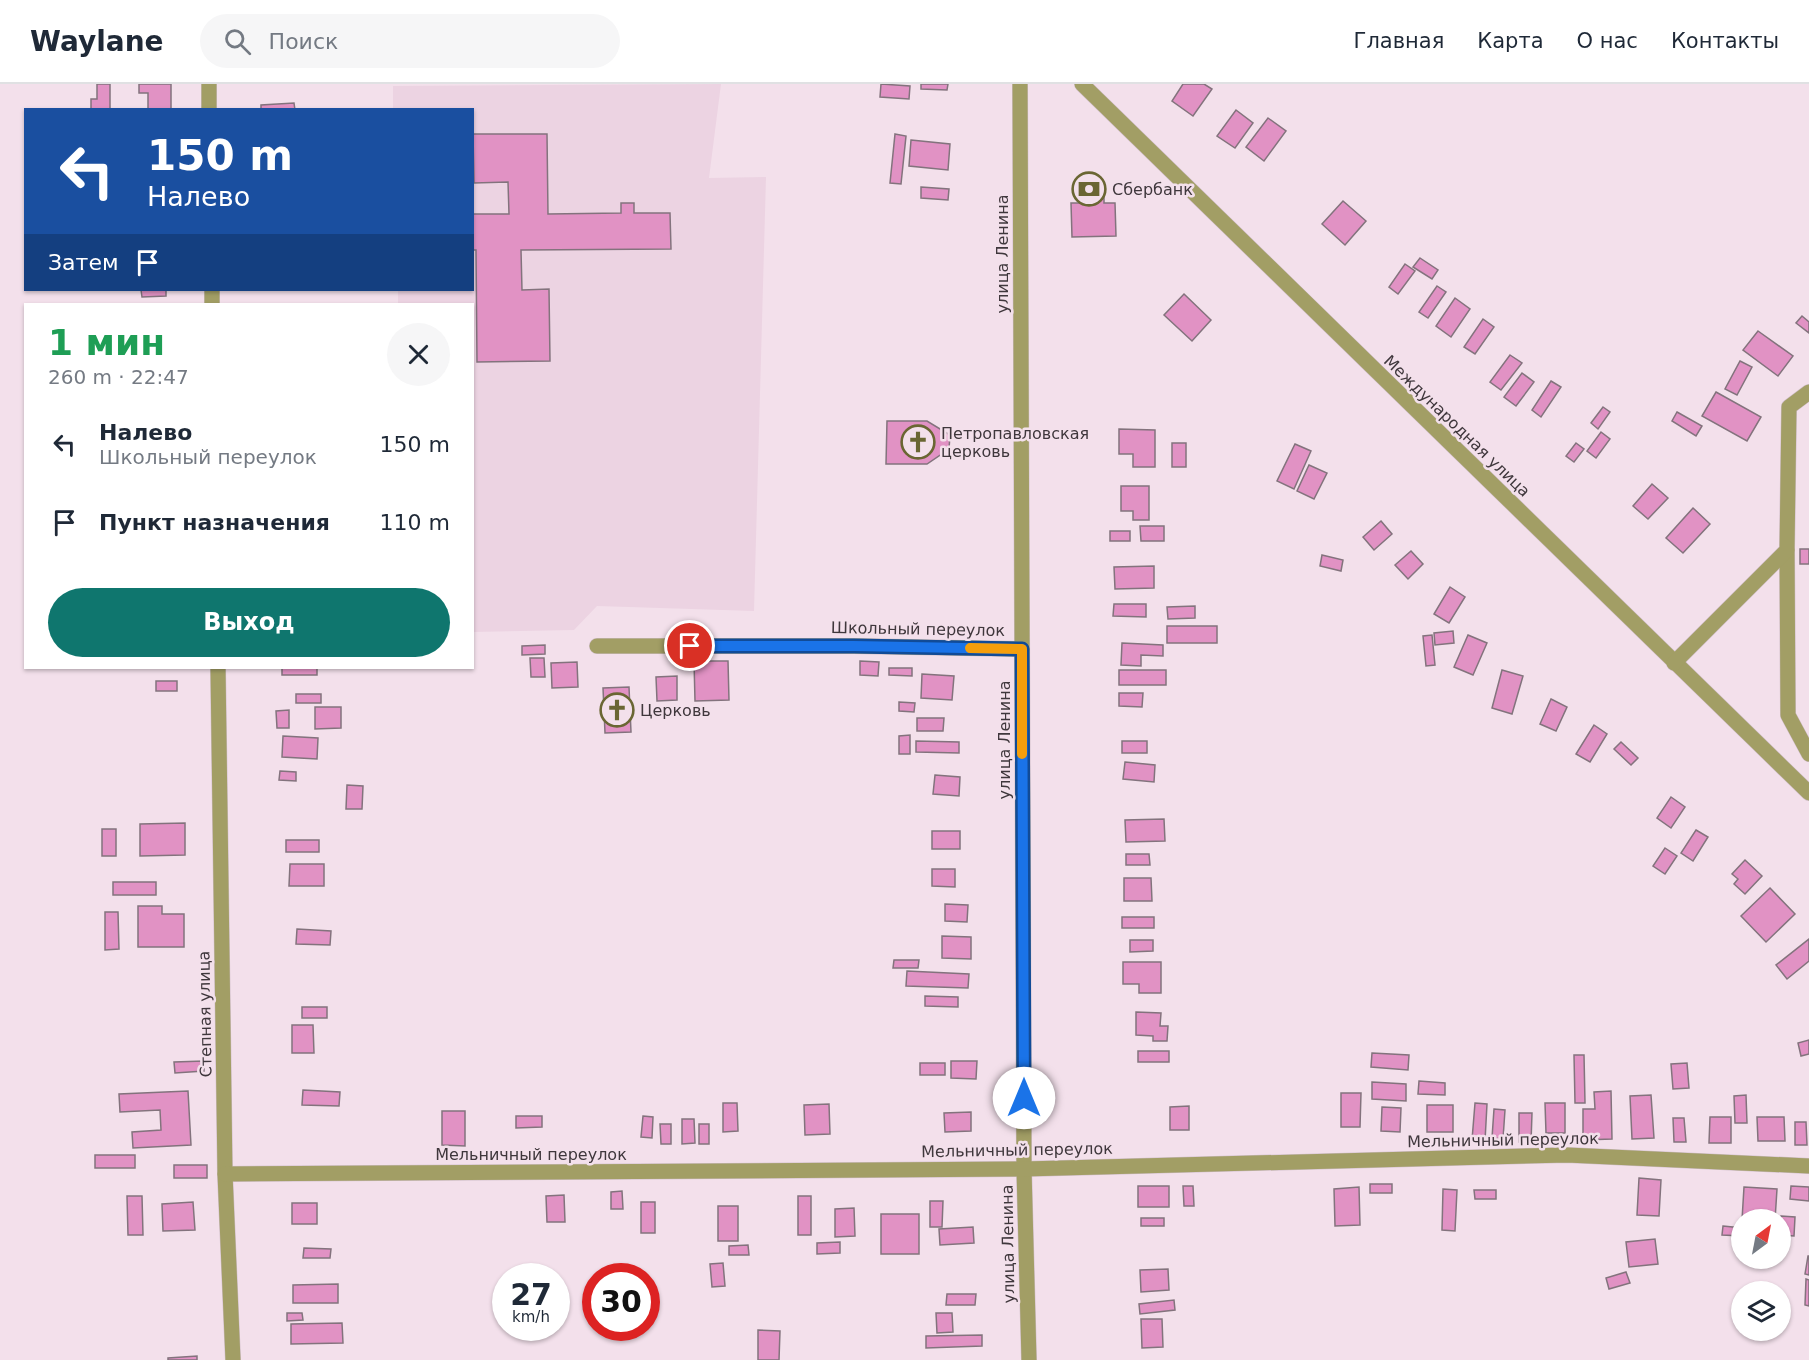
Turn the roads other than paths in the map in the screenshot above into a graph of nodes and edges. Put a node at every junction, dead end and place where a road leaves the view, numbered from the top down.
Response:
1 (209, 84) edge
2 (1020, 84) edge
3 (1082, 84) edge
4 (210, 108) edge
5 (1809, 392) edge
6 (1787, 550) junction
7 (597, 646) dead end
8 (1022, 649) junction
9 (1674, 663) junction
10 (218, 669) edge
11 (1809, 754) edge
12 (1809, 793) edge
13 (1809, 1166) edge
14 (1024, 1169) junction
15 (225, 1174) junction
16 (233, 1360) edge
17 (1029, 1360) edge

1 - 4 street
2 - 8 street, улица Ленина
3 - 9 street, Международная улица
5 - 6 street
6 - 9 street
6 - 11 street
7 - 8 street, Школьный переулок
8 - 14 street, улица Ленина
9 - 12 street, Международная улица
10 - 15 street, Степная улица
13 - 14 street, Мельничный переулок
14 - 15 street, Мельничный переулок
14 - 17 street, улица Ленина
15 - 16 street, Степная улица

